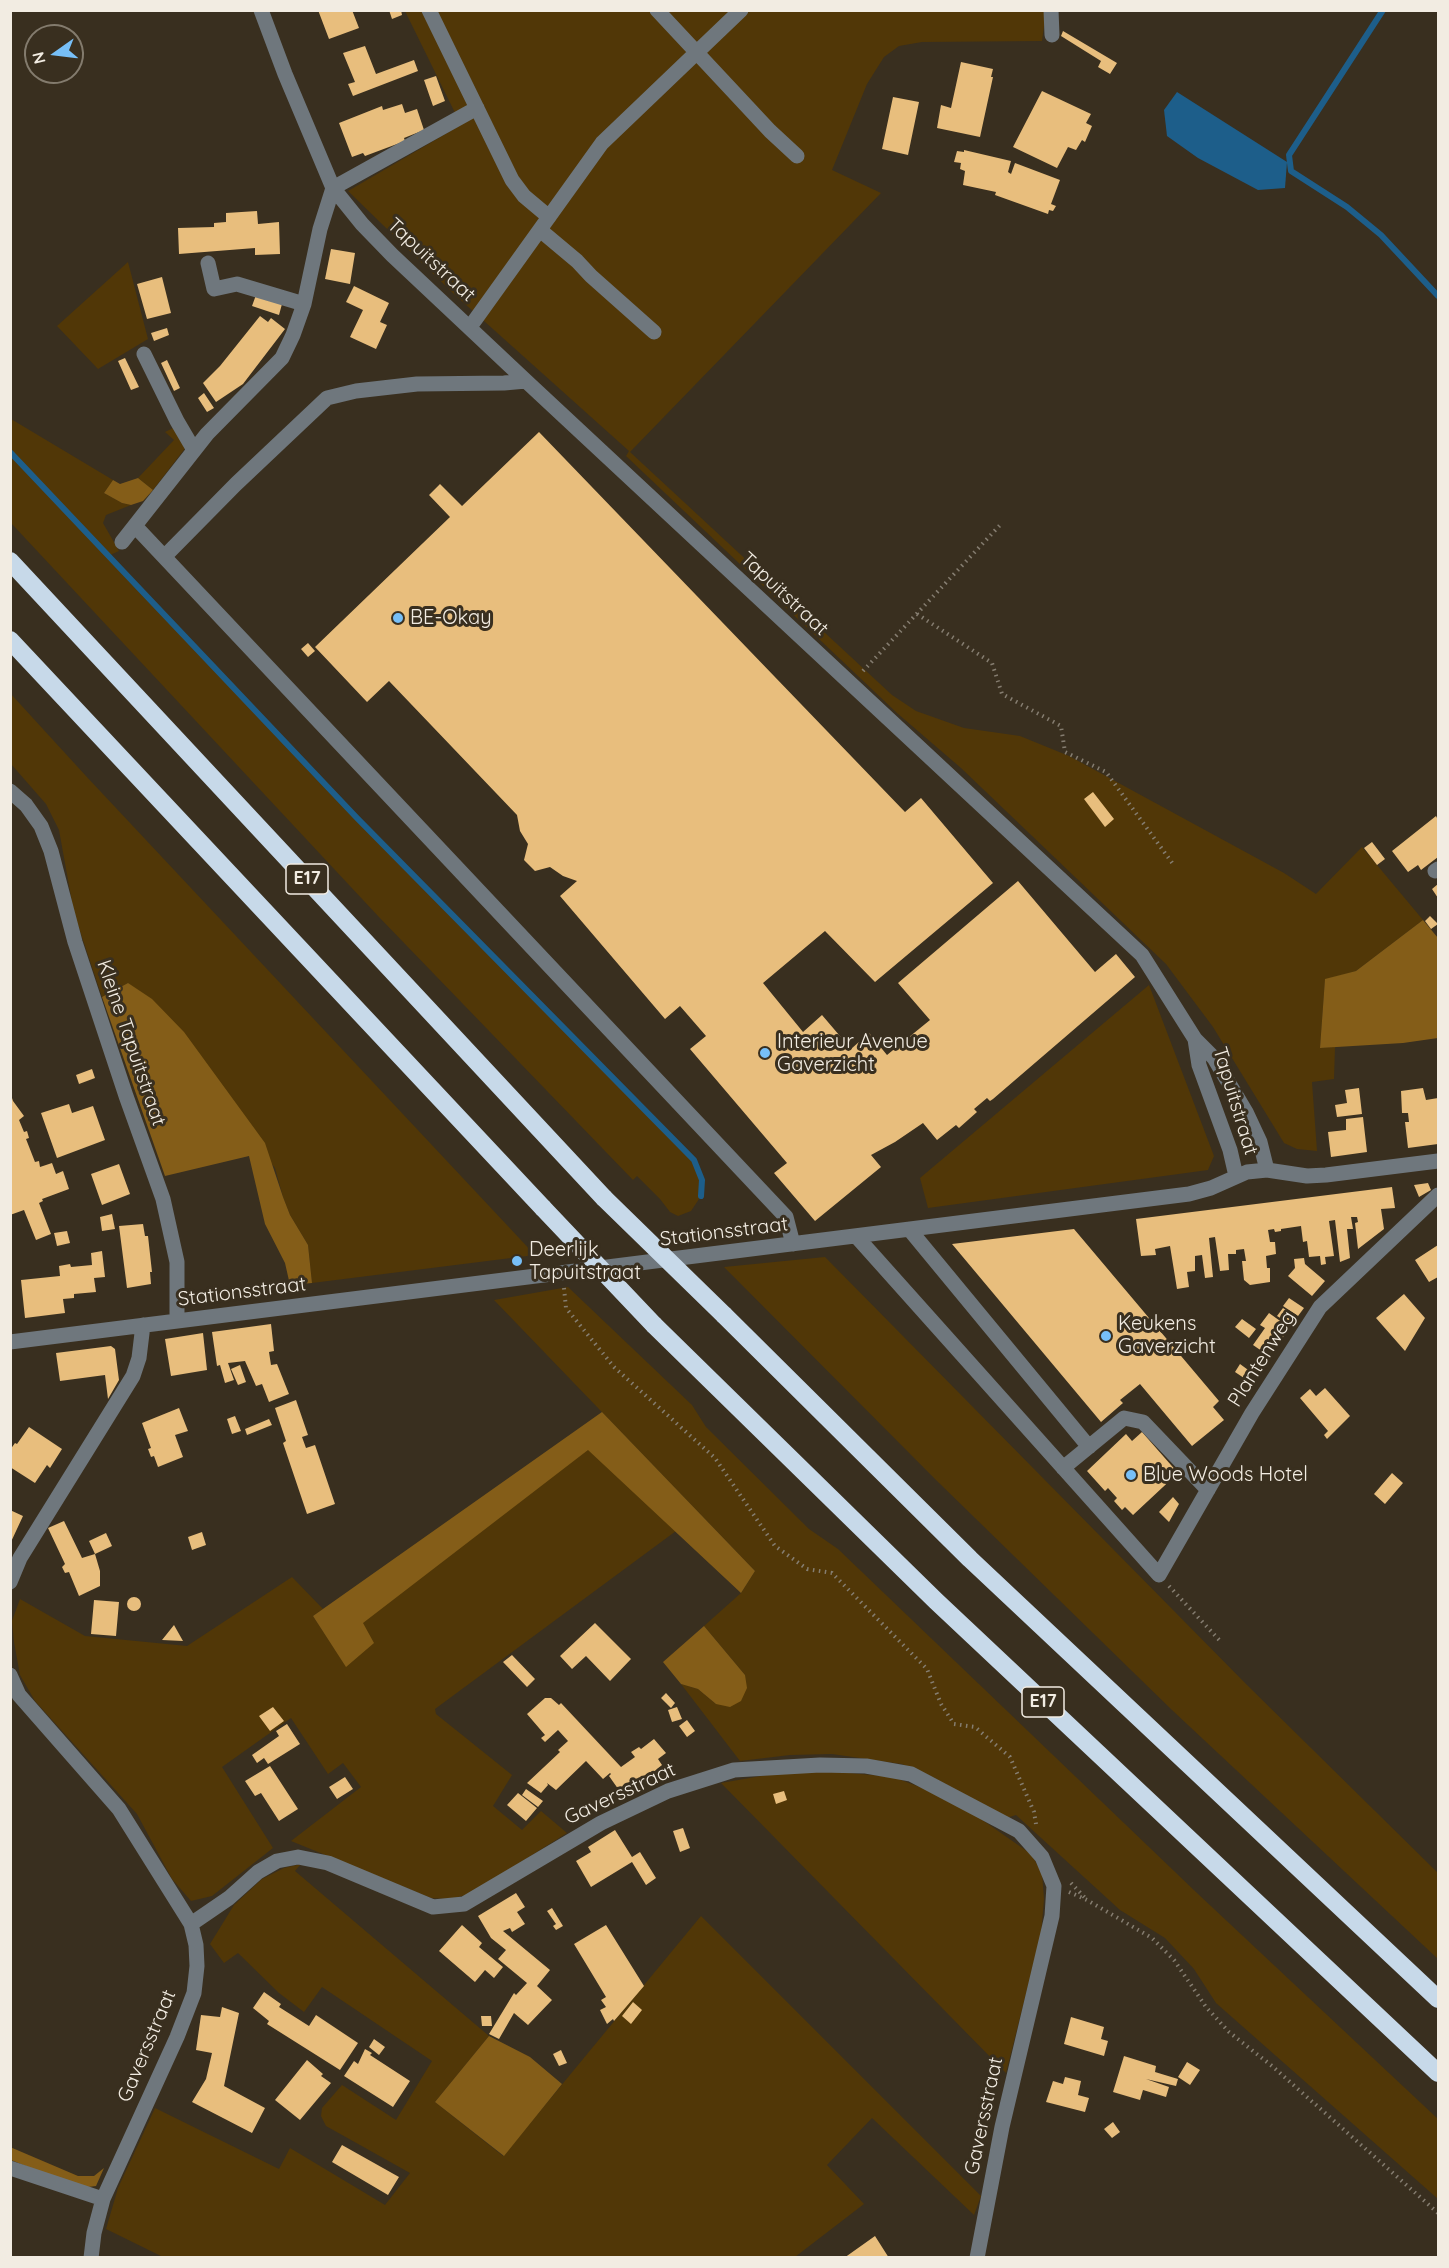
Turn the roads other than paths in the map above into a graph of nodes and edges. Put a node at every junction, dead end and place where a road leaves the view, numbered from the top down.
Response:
1 (261, 10) edge
2 (429, 10) edge
3 (657, 10) edge
4 (741, 10) edge
5 (1051, 10) edge
6 (1052, 34) dead end
7 (696, 54) junction
8 (477, 108) junction
9 (797, 156) dead end
10 (333, 188) junction
11 (544, 223) junction
12 (208, 263) dead end
13 (304, 304) junction
14 (470, 327) junction
15 (654, 332) dead end
16 (144, 354) dead end
17 (526, 381) junction
18 (194, 450) junction
19 (135, 526) junction
20 (122, 542) dead end
21 (164, 557) junction
22 (10, 561) edge
23 (10, 640) edge
24 (10, 791) edge
25 (1195, 1039) junction
26 (1438, 1161) edge
27 (1267, 1170) junction
28 (1236, 1176) junction
29 (1438, 1195) edge
30 (909, 1229) junction
31 (856, 1236) junction
32 (793, 1244) junction
33 (177, 1321) junction
34 (143, 1325) junction
35 (10, 1342) edge
36 (1089, 1447) junction
37 (1063, 1468) junction
38 (1208, 1490) junction
39 (10, 1582) edge
40 (10, 1675) edge
41 (191, 1924) junction
42 (1438, 1999) edge
43 (1438, 2073) edge
44 (10, 2168) edge
45 (103, 2199) junction
46 (91, 2258) edge
47 (977, 2258) edge

1 - 10 street, Tapuitstraat
2 - 8 street
3 - 7 street
4 - 7 street
5 - 6 street
7 - 9 street
7 - 11 street
8 - 10 street
8 - 11 street
10 - 13 street
10 - 14 street, Tapuitstraat
11 - 14 street
11 - 15 street
12 - 13 street
13 - 18 street
14 - 17 street, Tapuitstraat
16 - 18 street
17 - 21 street
17 - 25 street, Tapuitstraat
18 - 19 street
19 - 20 street
19 - 21 street
21 - 32 street
22 - 42 highway, E17, bridge
23 - 43 highway, E17, bridge
24 - 33 street, Kleine Tapuitstraat
25 - 27 street, Tapuitstraat
25 - 28 street, Tapuitstraat
26 - 27 street, Stationsstraat
27 - 28 street, Stationsstraat
28 - 30 street, Stationsstraat
29 - 38 street, Plantenweg
30 - 31 street, Stationsstraat
30 - 36 street
31 - 32 street, Stationsstraat
31 - 37 street
32 - 33 street, Stationsstraat
33 - 34 street, Stationsstraat
34 - 35 street, Stationsstraat
34 - 39 street
36 - 37 street
36 - 38 street
37 - 38 street, Plantenweg
40 - 41 street
41 - 45 street, Gaversstraat
41 - 47 street, Gaversstraat
44 - 45 street
45 - 46 street, Gaversstraat

